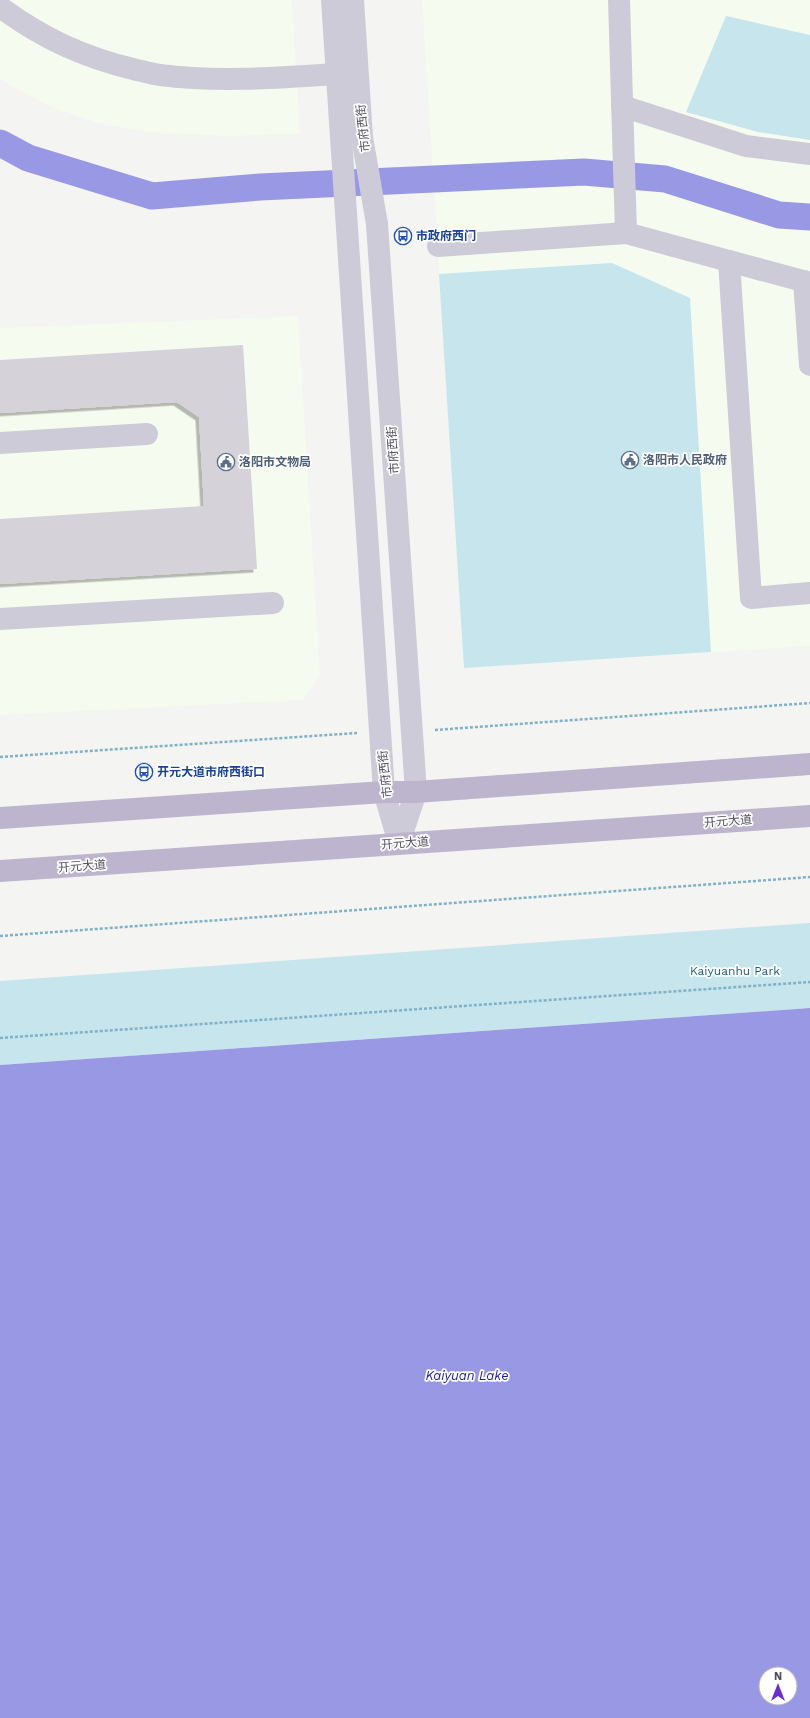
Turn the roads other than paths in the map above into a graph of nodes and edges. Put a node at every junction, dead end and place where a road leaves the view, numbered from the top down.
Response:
1 (332, 0) edge
2 (353, 0) edge
3 (619, 0) edge
4 (0, 7) edge
5 (347, 74) junction
6 (622, 112) junction
7 (810, 154) edge
8 (626, 232) junction
9 (438, 246) dead end
10 (729, 261) junction
11 (807, 282) edge
12 (810, 365) edge
13 (148, 434) dead end
14 (0, 443) edge
15 (810, 593) edge
16 (273, 603) dead end
17 (0, 619) edge
18 (810, 764) edge
19 (384, 792) junction
20 (416, 792) junction
21 (810, 816) edge
22 (0, 818) edge
23 (399, 844) junction
24 (0, 872) edge

1 - 5 street, 市府西街
2 - 5 street, 市府西街
3 - 6 street
4 - 5 street
5 - 19 street, 市府西街
5 - 20 street, 市府西街
6 - 7 street
6 - 8 street
8 - 9 street
8 - 10 street
10 - 11 street
10 - 15 street
11 - 12 street
13 - 14 street
16 - 17 street
18 - 20 main road
19 - 20 main road
19 - 22 main road
19 - 23 street, 市府西街
20 - 23 street, 市府西街
21 - 23 main road, 开元大道
23 - 24 main road, 开元大道

